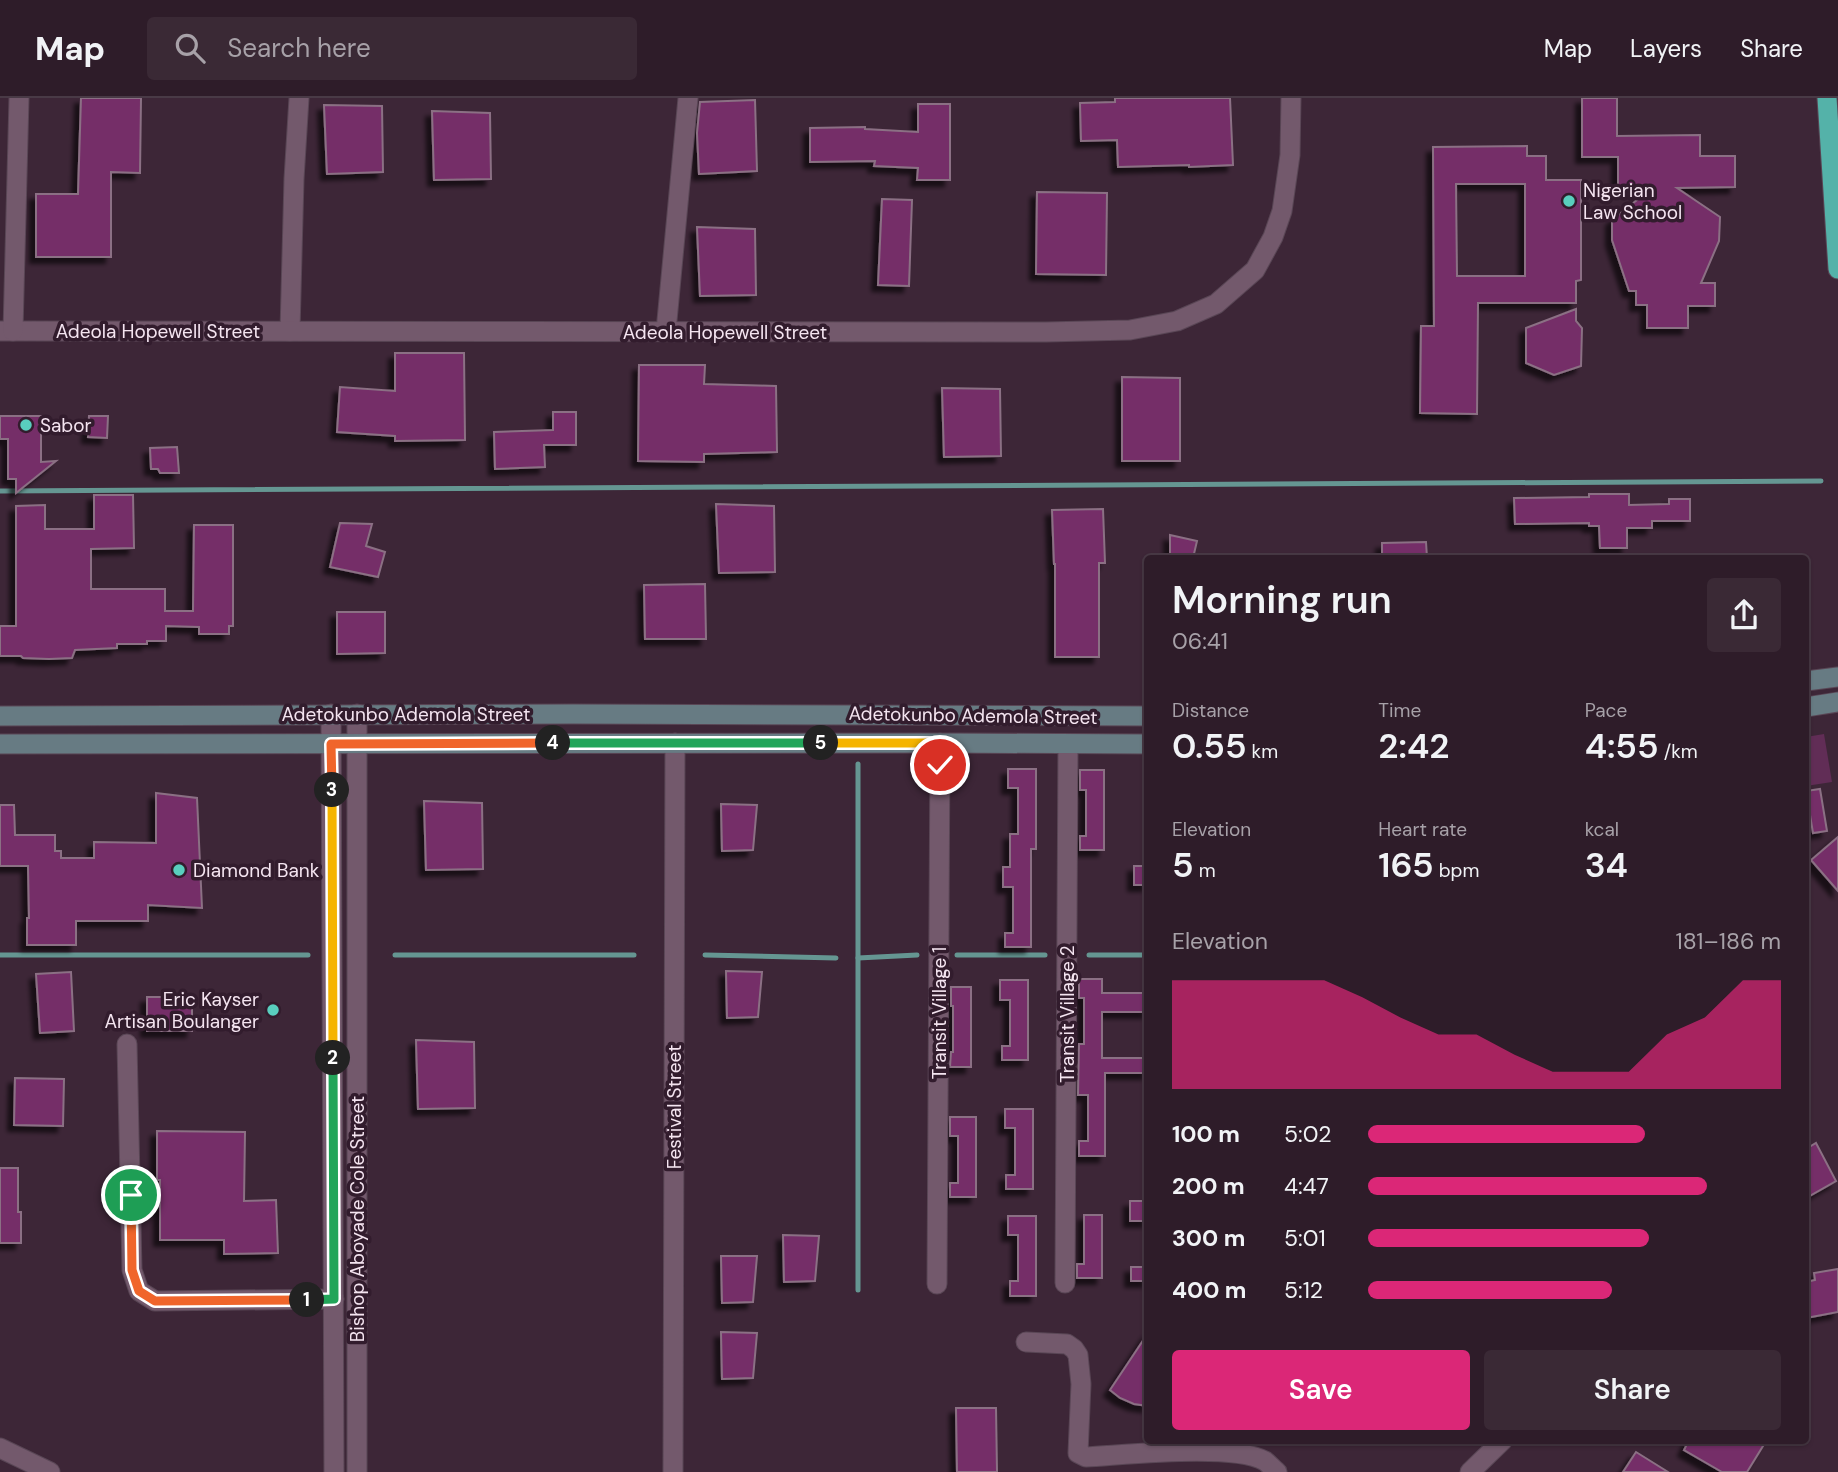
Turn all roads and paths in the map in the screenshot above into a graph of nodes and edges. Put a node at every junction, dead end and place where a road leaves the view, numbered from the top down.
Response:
1 (19, 98) edge
2 (299, 98) edge
3 (688, 98) edge
4 (1291, 98) edge
5 (1827, 98) edge
6 (1838, 269) edge
7 (7, 331) edge
8 (290, 331) junction
9 (666, 331) junction
10 (1838, 677) edge
11 (1809, 681) edge
12 (1838, 702) edge
13 (1809, 707) edge
14 (331, 714) junction
15 (357, 714) junction
16 (0, 716) edge
17 (1144, 716) edge
18 (675, 743) junction
19 (940, 743) junction
20 (0, 744) edge
21 (331, 744) junction
22 (357, 744) junction
23 (1144, 744) edge
24 (1068, 745) junction
25 (127, 1044) dead end
26 (1065, 1283) dead end
27 (937, 1284) dead end
28 (334, 1299) junction
29 (1026, 1342) dead end
30 (1499, 1444) edge
31 (0, 1448) edge
32 (50, 1472) edge
33 (334, 1472) edge
34 (357, 1472) edge
35 (673, 1472) edge
36 (1277, 1472) edge
37 (1470, 1472) edge

1 - 7 street
2 - 8 street
3 - 9 street
4 - 9 street, Adeola Hopewell Street
5 - 6 highway
7 - 8 street, Adeola Hopewell Street
8 - 9 street, Adeola Hopewell Street
10 - 11 main road
12 - 13 main road
14 - 15 main road, Adetokunbo Ademola Street
14 - 16 main road, Adetokunbo Ademola Street
14 - 21 street, Bishop Aboyade Cole Street
15 - 17 main road, Adetokunbo Ademola Street
15 - 22 street, Bishop Aboyade Cole Street
18 - 19 main road, Adetokunbo Ademola Street
18 - 22 main road, Adetokunbo Ademola Street
18 - 35 street, Festival Street
19 - 24 main road, Adetokunbo Ademola Street
19 - 27 street, Transit Village 1
20 - 21 main road, Adetokunbo Ademola Street
21 - 22 main road, Adetokunbo Ademola Street
21 - 28 street, Bishop Aboyade Cole Street
22 - 34 street, Bishop Aboyade Cole Street
23 - 24 main road, Adetokunbo Ademola Street
24 - 26 street, Transit Village 2
25 - 28 street
28 - 33 street, Bishop Aboyade Cole Street
29 - 36 street
30 - 37 street
31 - 32 street

